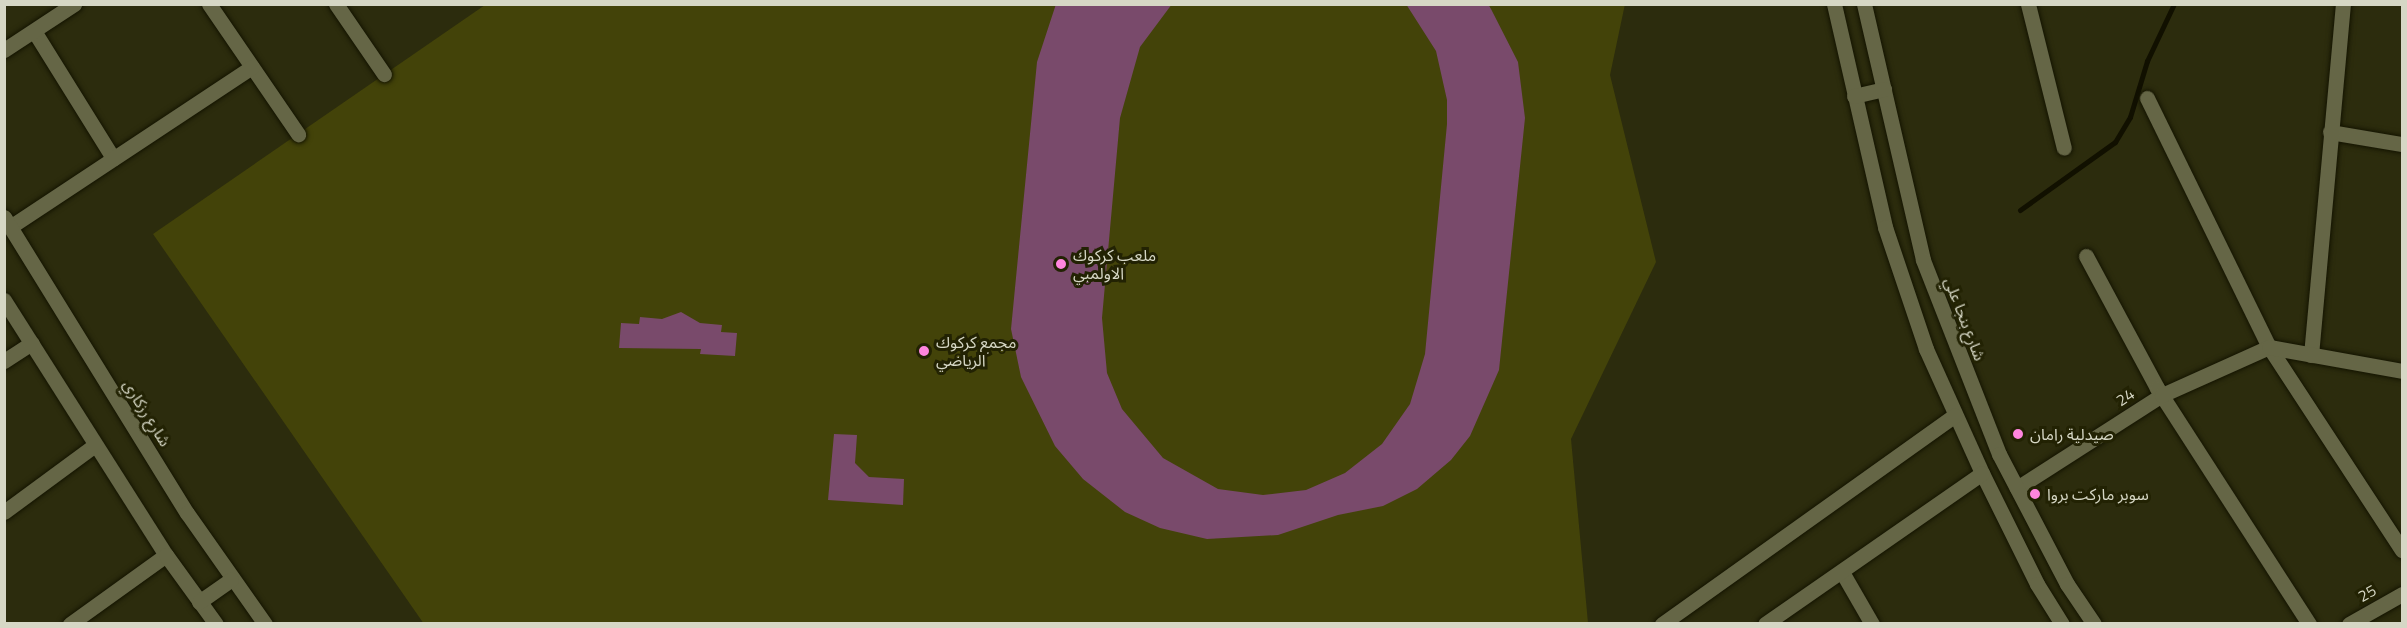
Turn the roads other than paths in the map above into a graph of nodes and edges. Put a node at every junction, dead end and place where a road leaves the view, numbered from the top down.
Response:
1 (74, 4) edge
2 (209, 4) edge
3 (336, 4) edge
4 (1834, 4) edge
5 (2028, 4) edge
6 (2343, 4) edge
7 (1868, 6) edge
8 (34, 31) junction
9 (4, 51) edge
10 (252, 67) junction
11 (384, 74) dead end
12 (1884, 88) junction
13 (1854, 96) junction
14 (2147, 98) dead end
15 (2330, 132) junction
16 (298, 134) dead end
17 (2403, 144) edge
18 (2064, 148) dead end
19 (113, 158) junction
20 (8, 222) edge
21 (2086, 256) dead end
22 (4, 300) edge
23 (32, 343) junction
24 (2269, 347) junction
25 (2311, 355) junction
26 (4, 361) edge
27 (2403, 371) edge
28 (2162, 395) junction
29 (1954, 416) junction
30 (95, 445) junction
31 (1982, 473) junction
32 (2017, 488) junction
33 (4, 512) edge
34 (2403, 549) edge
35 (166, 555) junction
36 (1842, 572) junction
37 (231, 580) junction
38 (2403, 594) edge
39 (199, 602) junction
40 (70, 624) edge
41 (216, 624) edge
42 (265, 624) edge
43 (1662, 624) edge
44 (1765, 624) edge
45 (1872, 624) edge
46 (2062, 624) edge
47 (2094, 624) edge
48 (2309, 624) edge
49 (2349, 624) edge

1 - 8 street
2 - 10 street
3 - 11 street
4 - 13 street
5 - 18 street
6 - 15 street
7 - 12 street, شارع بنجا علي
8 - 9 street
8 - 19 street
10 - 16 street
10 - 19 street
12 - 13 street
12 - 32 street, شارع بنجا علي
13 - 29 street
14 - 24 street
15 - 17 street
15 - 25 street
19 - 20 street
20 - 37 street, شارع رزكاري
21 - 28 street
22 - 23 street
23 - 26 street
23 - 30 street
24 - 25 street
24 - 28 street, 24
24 - 34 street
25 - 27 street
28 - 32 street, 24
28 - 48 street
29 - 31 street
29 - 43 street
30 - 33 street
30 - 35 street
31 - 36 street
31 - 46 street
32 - 47 street, شارع بنجا علي
35 - 39 street
35 - 40 street
36 - 44 street
36 - 45 street
37 - 39 street
37 - 42 street, شارع رزكاري
38 - 49 street, 25
39 - 41 street

